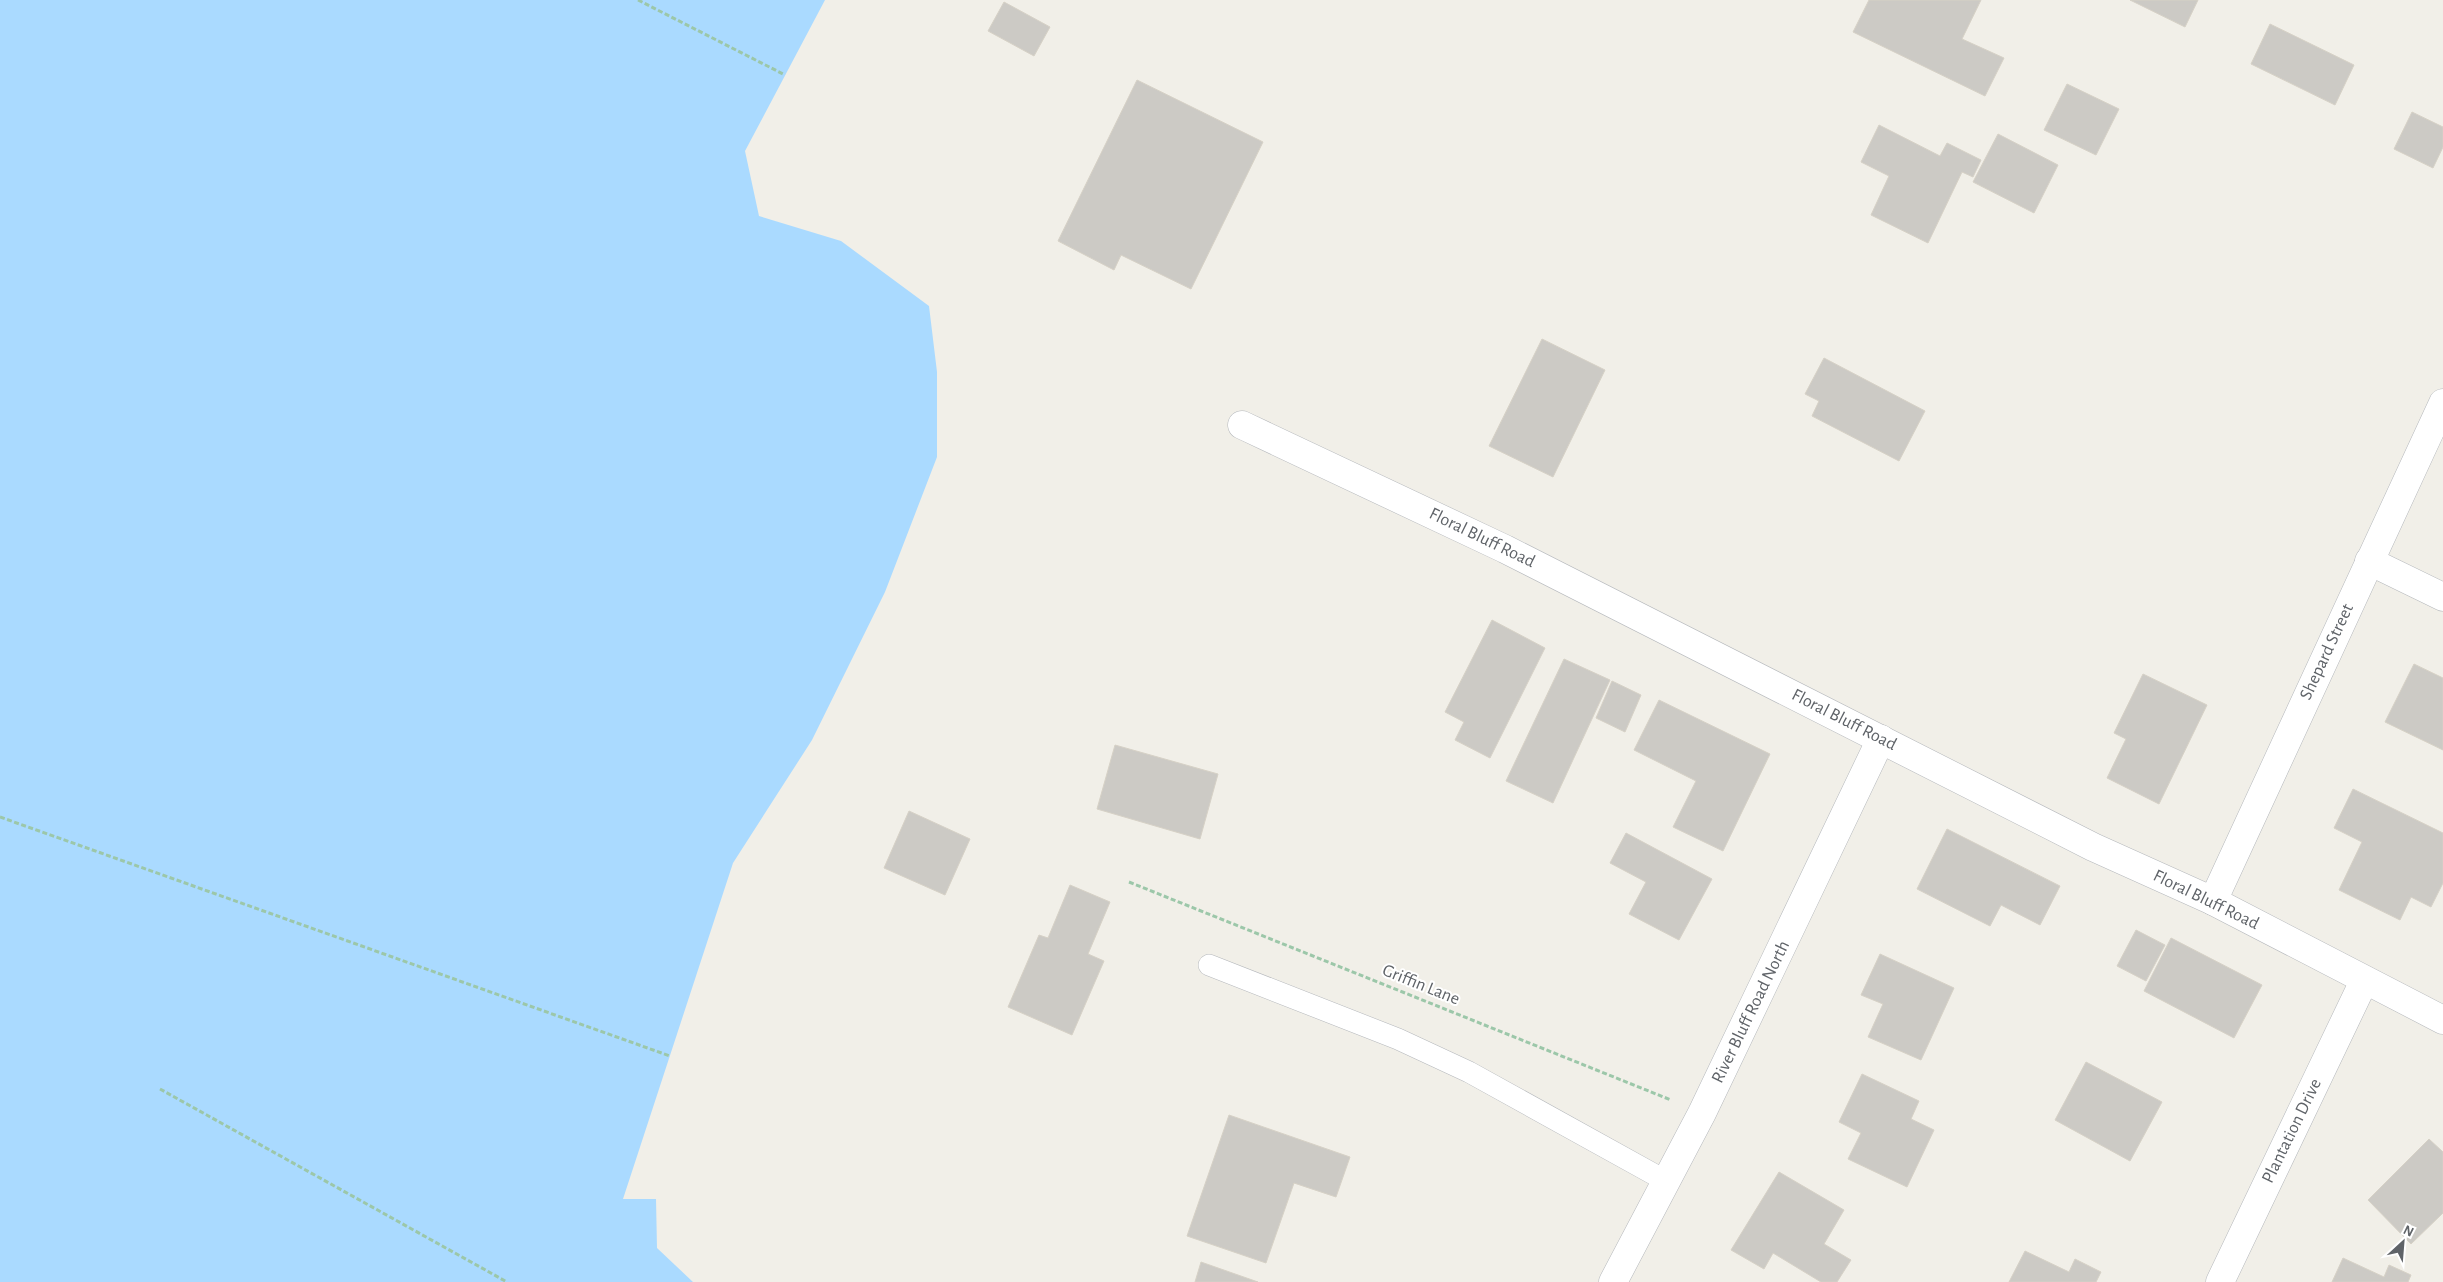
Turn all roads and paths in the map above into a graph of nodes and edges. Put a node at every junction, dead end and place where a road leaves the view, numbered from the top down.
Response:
1 (638, 0) edge
2 (785, 75) dead end
3 (2443, 403) edge
4 (1242, 425) dead end
5 (2369, 561) junction
6 (2443, 597) edge
7 (1881, 739) junction
8 (0, 817) edge
9 (1129, 882) dead end
10 (2213, 901) junction
11 (1209, 966) dead end
12 (2364, 981) junction
13 (2443, 1020) edge
14 (670, 1056) dead end
15 (160, 1089) dead end
16 (1702, 1113) junction
17 (1666, 1181) junction
18 (507, 1282) edge
19 (1613, 1282) edge
20 (2220, 1282) edge

1 - 2 path
3 - 5 street, Shepard Street
4 - 7 street, Floral Bluff Road
5 - 6 street
5 - 10 street, Shepard Street
7 - 10 street, Floral Bluff Road
7 - 16 street, River Bluff Road North
8 - 14 path
9 - 16 path, Griffin Lane
10 - 12 street, Floral Bluff Road
11 - 17 lane
12 - 13 street, Floral Bluff Road
12 - 20 street, Plantation Drive
15 - 18 path
16 - 17 street, River Bluff Road North
17 - 19 street, River Bluff Road North

